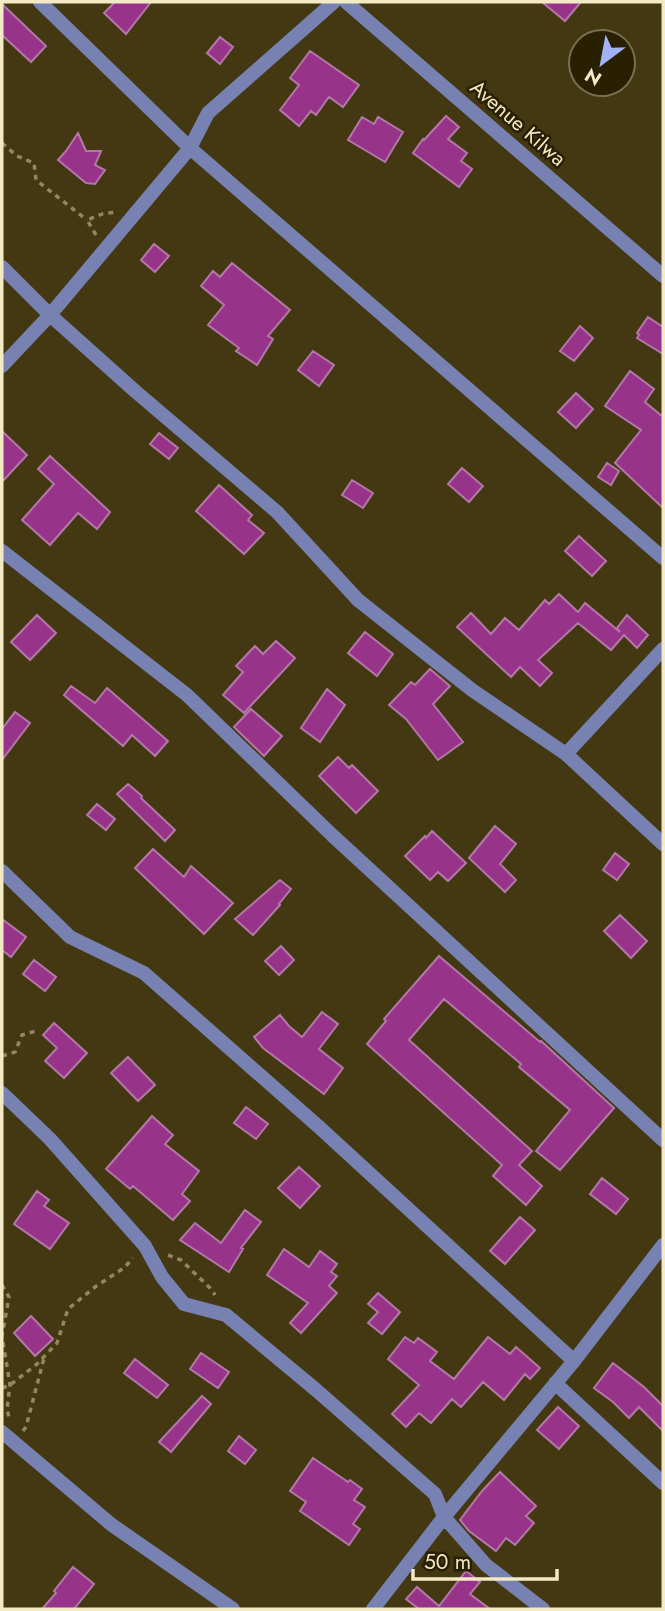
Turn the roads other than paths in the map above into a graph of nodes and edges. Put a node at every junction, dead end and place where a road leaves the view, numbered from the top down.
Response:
1 (40, 2) edge
2 (334, 2) edge
3 (346, 2) edge
4 (190, 148) junction
5 (2, 267) edge
6 (663, 276) edge
7 (50, 315) junction
8 (2, 366) edge
9 (2, 551) edge
10 (663, 558) edge
11 (663, 649) edge
12 (566, 754) junction
13 (663, 844) edge
14 (2, 871) edge
15 (2, 1093) edge
16 (663, 1140) edge
17 (663, 1245) edge
18 (573, 1361) junction
19 (555, 1383) junction
20 (2, 1432) edge
21 (663, 1483) edge
22 (444, 1517) junction
23 (233, 1609) edge
24 (373, 1609) edge
25 (543, 1609) edge

1 - 4 street
2 - 4 street
3 - 6 street, Avenue Kilwa
4 - 7 street
4 - 10 street
5 - 7 street
7 - 8 street
7 - 12 street
9 - 16 street
11 - 12 street
12 - 13 street
14 - 18 street
15 - 22 street
17 - 18 street
18 - 19 street
19 - 21 street
19 - 22 street
20 - 23 street
22 - 24 street
22 - 25 street

